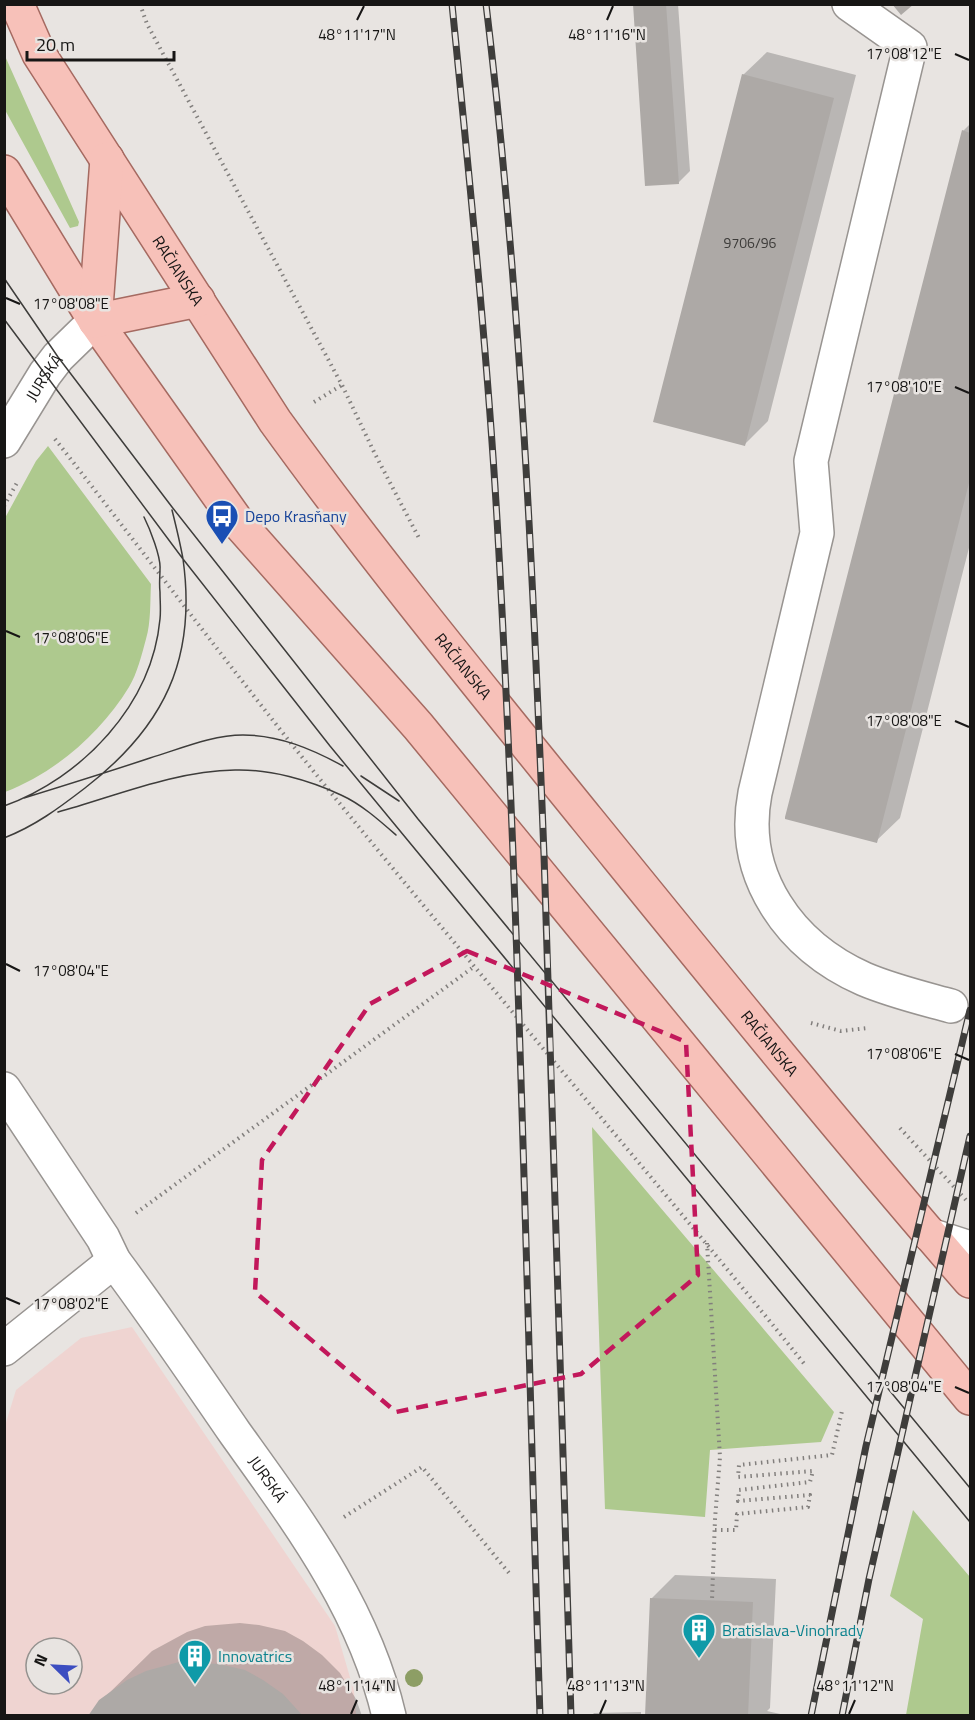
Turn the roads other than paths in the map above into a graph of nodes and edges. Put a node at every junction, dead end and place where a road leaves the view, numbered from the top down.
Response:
1 (17, 4) edge
2 (849, 4) edge
3 (107, 159) junction
4 (4, 172) edge
5 (198, 300) junction
6 (95, 321) junction
7 (4, 441) edge
8 (951, 1006) dead end
9 (4, 1089) edge
10 (930, 1235) junction
11 (970, 1248) edge
12 (108, 1250) junction
13 (970, 1281) edge
14 (4, 1349) edge
15 (970, 1398) edge
16 (389, 1716) edge

1 - 3 main road, RAČIANSKA
2 - 8 street
3 - 5 main road, RAČIANSKA
3 - 6 main road
4 - 6 main road
5 - 6 main road
5 - 10 main road, RAČIANSKA
6 - 7 street, JURSKÁ
6 - 15 main road
9 - 12 street, JURSKÁ
10 - 11 street
10 - 13 main road, RAČIANSKA
12 - 14 street
12 - 16 street, JURSKÁ

